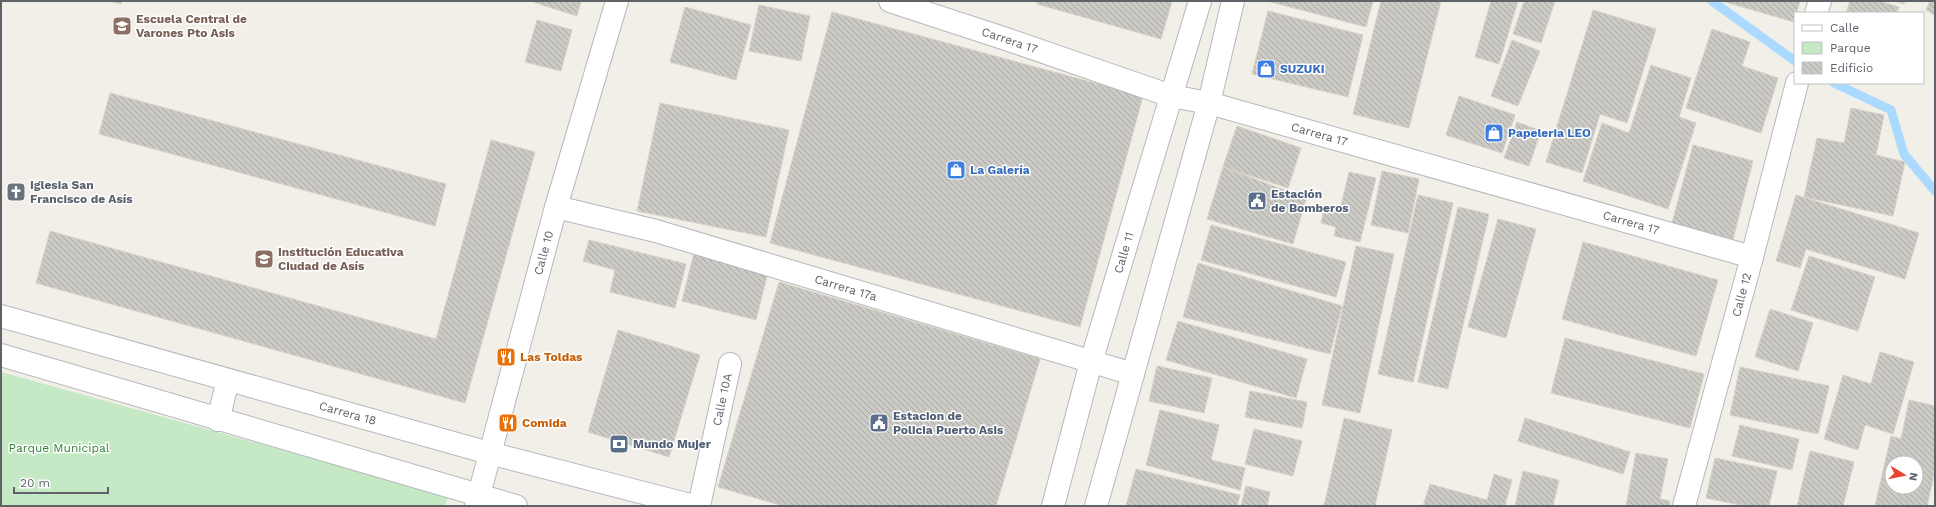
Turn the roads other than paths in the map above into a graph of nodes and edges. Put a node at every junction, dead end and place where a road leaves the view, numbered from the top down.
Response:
1 (617, 1) edge
2 (890, 1) edge
3 (1200, 1) edge
4 (1233, 1) edge
5 (1820, 1) edge
6 (1816, 12) edge
7 (1797, 84) edge
8 (1170, 96) junction
9 (1209, 103) junction
10 (556, 207) junction
11 (1752, 256) junction
12 (1, 316) edge
13 (1, 355) edge
14 (1091, 362) junction
15 (730, 364) dead end
16 (1133, 374) junction
17 (228, 380) junction
18 (218, 420) junction
19 (489, 453) junction
20 (477, 501) edge
21 (1688, 505) edge
22 (516, 506) edge
23 (694, 506) edge
24 (699, 506) edge
25 (1053, 506) edge
26 (1096, 506) edge

1 - 10 street, Calle 10
2 - 8 street, Carrera 17
3 - 8 street, Calle 11
4 - 9 street
5 - 6 street
7 - 11 street, Calle 12
8 - 9 street, Carrera 17
8 - 14 street, Calle 11
9 - 11 street, Carrera 17
9 - 16 street
10 - 14 street, Carrera 17a
10 - 19 street, Calle 10
11 - 21 street, Calle 12
12 - 17 street, Carrera 18
13 - 18 street
14 - 16 street, Carrera 17a
14 - 25 street, Calle 11
15 - 24 street, Calle 10A
16 - 26 street
17 - 18 street
17 - 19 street, Carrera 18
18 - 20 street
19 - 20 street, Calle 10
19 - 23 street, Carrera 18
20 - 22 street

